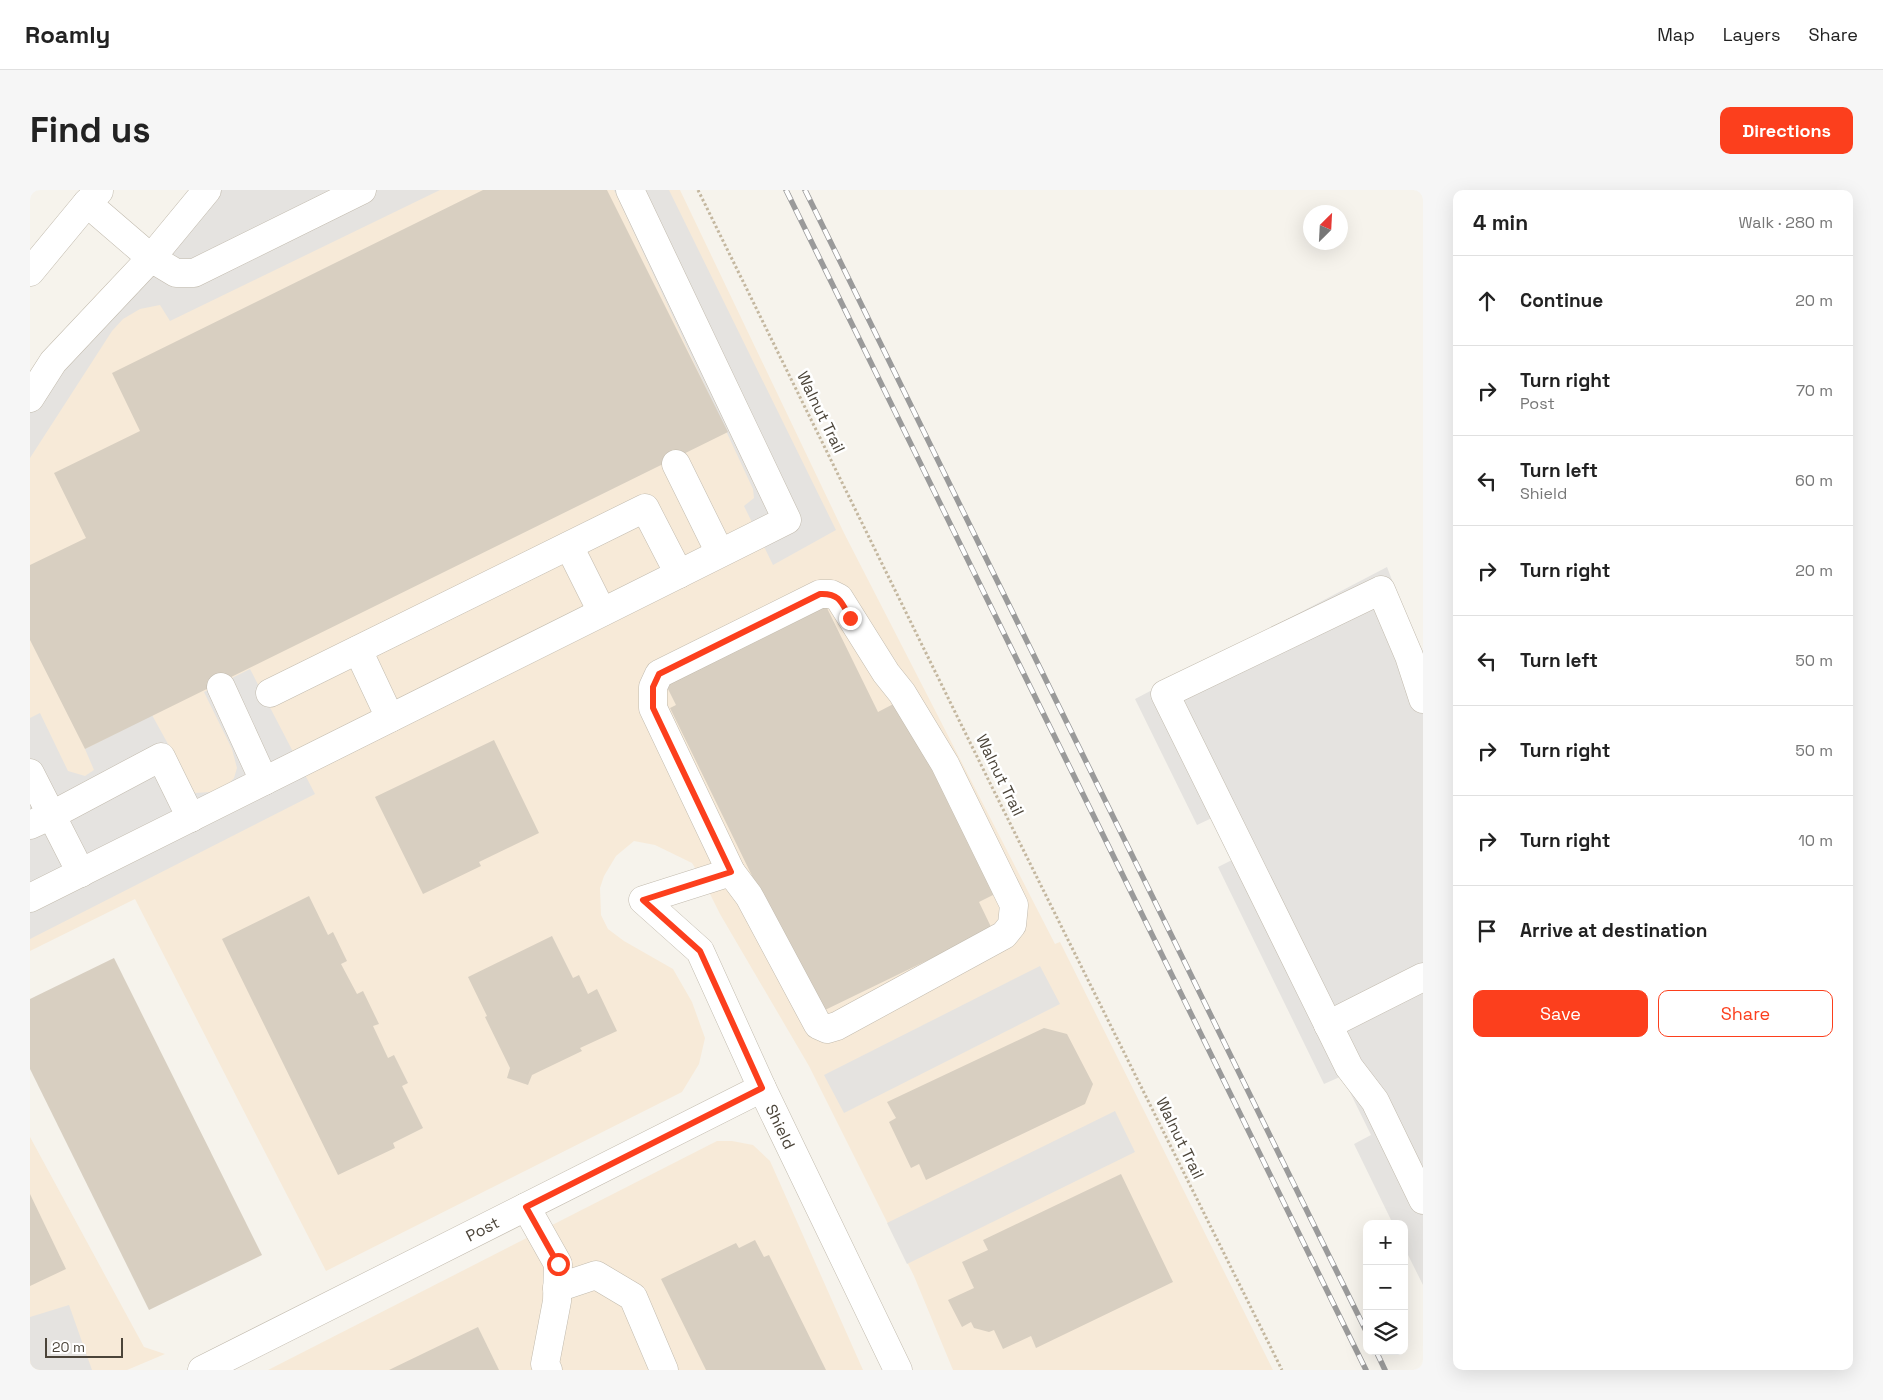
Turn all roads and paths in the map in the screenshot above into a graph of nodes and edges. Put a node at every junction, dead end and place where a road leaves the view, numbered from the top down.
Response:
1 (207, 190) edge
2 (362, 190) edge
3 (630, 190) edge
4 (698, 190) edge
5 (93, 196) edge
6 (151, 258) junction
7 (30, 272) edge
8 (30, 398) edge
9 (676, 464) dead end
10 (569, 546) junction
11 (720, 553) junction
12 (679, 574) junction
13 (602, 612) junction
14 (358, 650) junction
15 (221, 687) dead end
16 (270, 693) dead end
17 (1423, 699) edge
18 (390, 718) junction
19 (30, 773) edge
20 (264, 781) junction
21 (191, 818) junction
22 (41, 820) edge
23 (731, 872) junction
24 (81, 873) junction
25 (30, 898) edge
26 (1423, 977) edge
27 (1328, 1025) junction
28 (762, 1088) junction
29 (1423, 1200) edge
30 (526, 1207) junction
31 (557, 1288) junction
32 (202, 1370) edge
33 (548, 1370) edge
34 (664, 1370) edge
35 (898, 1370) edge
36 (1282, 1370) edge

1 - 6 street
2 - 6 street
3 - 11 street
4 - 36 path, Walnut Trail
5 - 6 street
5 - 7 street
6 - 8 street
9 - 11 street
10 - 12 street
10 - 13 street
10 - 14 street
11 - 12 street
12 - 13 street
13 - 18 street
14 - 16 street
14 - 18 street
15 - 20 street
17 - 27 street
18 - 20 street
19 - 22 street
20 - 21 street
21 - 22 street
21 - 24 street
22 - 24 street
23 - 23 street
23 - 28 street, Shield
24 - 25 street
26 - 27 street
27 - 29 street
28 - 30 street, Post
28 - 35 street, Shield
30 - 31 street
30 - 32 street, Post
31 - 33 street
31 - 34 street

